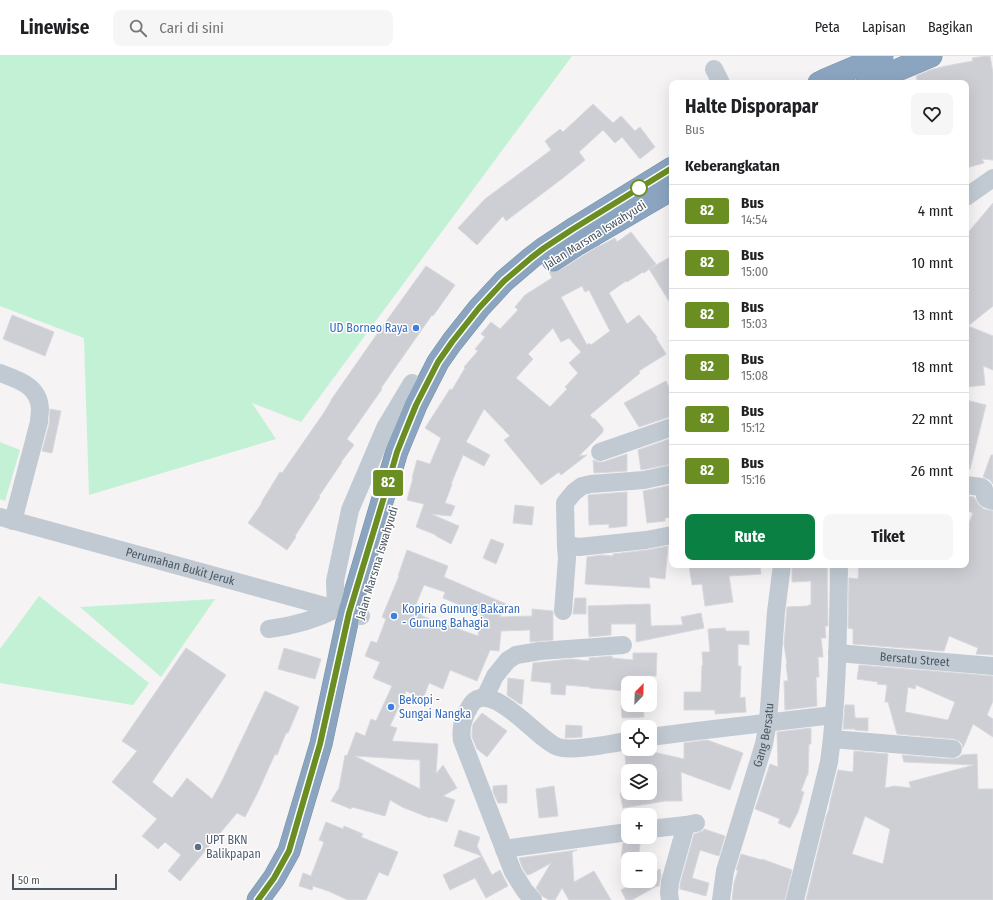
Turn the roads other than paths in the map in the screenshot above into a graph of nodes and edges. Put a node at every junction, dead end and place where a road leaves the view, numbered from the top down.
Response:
1 (882, 56) edge
2 (931, 56) edge
3 (825, 80) edge
4 (874, 80) edge
5 (669, 170) edge
6 (993, 178) edge
7 (669, 191) edge
8 (969, 195) edge
9 (0, 374) edge
10 (412, 383) dead end
11 (669, 428) edge
12 (600, 452) dead end
13 (669, 475) edge
14 (969, 485) edge
15 (993, 501) edge
16 (6, 519) edge
17 (669, 536) edge
18 (566, 547) junction
19 (782, 568) edge
20 (839, 568) edge
21 (563, 611) dead end
22 (348, 612) junction
23 (269, 629) dead end
24 (623, 645) dead end
25 (837, 653) junction
26 (993, 666) edge
27 (484, 697) junction
28 (833, 715) junction
29 (768, 722) junction
30 (657, 737) edge
31 (832, 739) junction
32 (621, 742) edge
33 (953, 750) dead end
34 (657, 828) edge
35 (621, 833) edge
36 (504, 849) junction
37 (258, 900) edge
38 (276, 900) edge
39 (533, 900) edge
40 (670, 900) edge
41 (721, 900) edge
42 (795, 900) edge

1 - 3 highway
2 - 4 highway
5 - 22 highway, Jalan Marsma Iswahyudi
6 - 8 street
7 - 22 highway, Jalan Marsma Iswahyudi
9 - 16 street
10 - 22 street
11 - 12 street
13 - 18 street
14 - 15 street
16 - 22 street, Perumahan Bukit Jeruk
17 - 18 street
18 - 21 street
19 - 29 street, Gang Bersatu
20 - 25 street
22 - 23 street
22 - 37 highway, Jalan Marsma Iswahyudi
22 - 38 highway, Jalan Marsma Iswahyudi
24 - 27 street
25 - 26 street, Bersatu Street
25 - 28 street
27 - 32 street
27 - 36 street
28 - 29 street
28 - 31 street
29 - 30 street
29 - 41 street, Gang Bersatu
31 - 33 street
31 - 42 street
34 - 40 street
35 - 36 street
36 - 39 street

